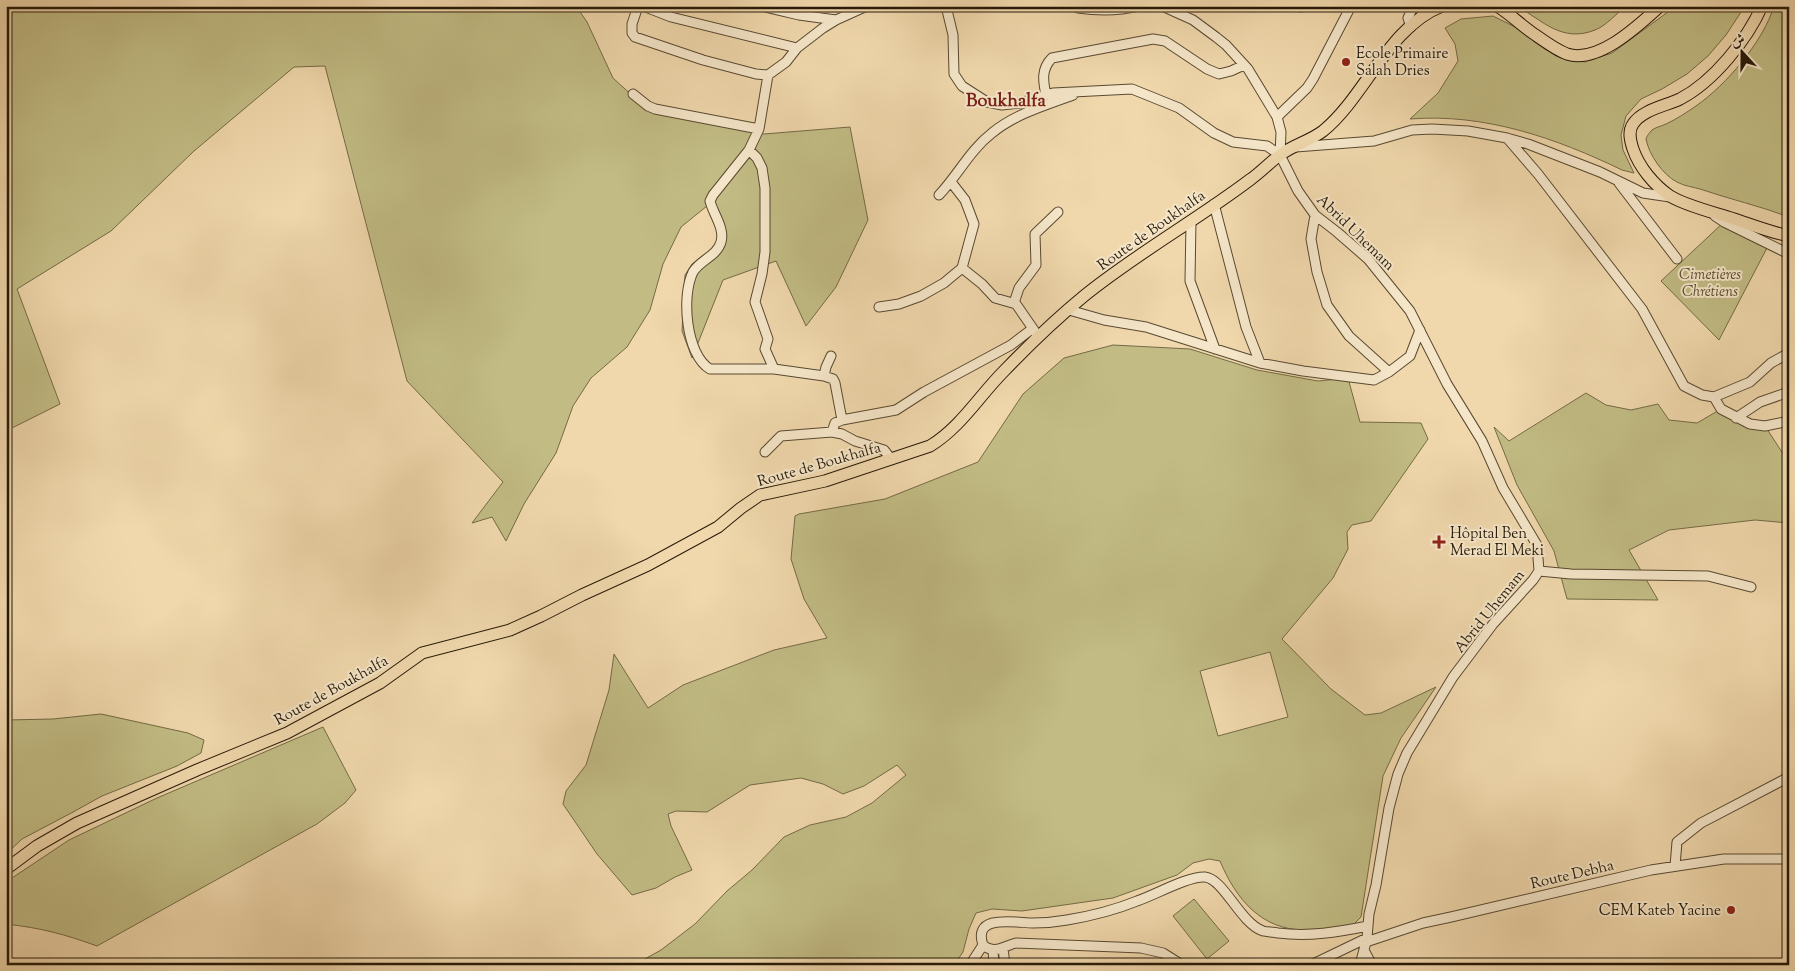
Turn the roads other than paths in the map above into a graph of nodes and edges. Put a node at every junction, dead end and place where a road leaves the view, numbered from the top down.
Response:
1 (638, 6) edge
2 (643, 6) edge
3 (761, 6) edge
4 (867, 6) edge
5 (946, 6) edge
6 (1139, 6) edge
7 (1162, 6) edge
8 (1351, 6) edge
9 (1416, 6) edge
10 (1442, 6) edge
11 (1496, 6) edge
12 (1660, 6) edge
13 (1762, 6) edge
14 (1078, 8) dead end
15 (836, 20) junction
16 (1411, 27) junction
17 (797, 48) junction
18 (1244, 65) junction
19 (768, 75) junction
20 (1080, 92) junction
21 (633, 94) dead end
22 (1046, 95) junction
23 (1277, 116) junction
24 (759, 128) junction
25 (1507, 138) junction
26 (1291, 148) junction
27 (749, 150) junction
28 (1280, 154) junction
29 (1617, 181) junction
30 (951, 182) junction
31 (939, 195) dead end
32 (1671, 197) junction
33 (1214, 204) junction
34 (1058, 212) dead end
35 (1709, 212) junction
36 (1315, 215) junction
37 (1191, 221) junction
38 (1789, 236) edge
39 (1789, 254) edge
40 (1677, 259) dead end
41 (962, 268) junction
42 (1014, 303) junction
43 (879, 307) dead end
44 (1069, 310) junction
45 (1420, 330) junction
46 (1036, 333) junction
47 (1215, 350) junction
48 (1789, 353) edge
49 (831, 356) dead end
50 (1260, 364) junction
51 (774, 370) junction
52 (1389, 372) junction
53 (824, 376) junction
54 (1789, 392) edge
55 (1714, 398) junction
56 (1736, 418) junction
57 (842, 420) junction
58 (1789, 421) edge
59 (832, 432) junction
60 (765, 452) dead end
61 (891, 459) junction
62 (1539, 571) junction
63 (1751, 587) dead end
64 (1789, 777) edge
65 (1789, 859) edge
66 (1675, 866) junction
67 (6, 869) edge
68 (1368, 926) junction
69 (1366, 943) junction
70 (983, 945) junction
71 (1003, 948) junction
72 (993, 950) junction
73 (970, 965) edge
74 (994, 965) edge
75 (1005, 965) edge
76 (1182, 965) edge
77 (1311, 965) edge
78 (1360, 965) edge
79 (1372, 965) edge

1 - 19 street
2 - 17 street
3 - 15 street
4 - 15 street
5 - 22 street
6 - 14 street
7 - 18 street
8 - 23 street
9 - 16 street
10 - 16 main road, Route de Boukhalfa
11 - 12 main road
13 - 32 main road
15 - 17 street
16 - 26 main road, Route de Boukhalfa
17 - 19 street
18 - 22 street
18 - 23 street
19 - 24 street
20 - 22 street
20 - 28 street
20 - 30 street
21 - 24 street
23 - 28 street
24 - 27 street
25 - 26 street
25 - 29 street
25 - 55 street
26 - 28 main road, Route de Boukhalfa
27 - 51 street
27 - 51 street
28 - 33 main road, Route de Boukhalfa
28 - 36 street, Abrid Uhemam
29 - 32 street
29 - 40 street
30 - 31 street
30 - 41 street
32 - 35 main road
33 - 37 main road, Route de Boukhalfa
33 - 50 street
34 - 42 street
35 - 38 main road
35 - 39 street
36 - 45 street, Abrid Uhemam
36 - 52 street
37 - 44 main road, Route de Boukhalfa
37 - 47 street
41 - 42 street
41 - 43 street
42 - 46 street
44 - 46 main road, Route de Boukhalfa
44 - 47 street
45 - 52 street
45 - 62 street, Abrid Uhemam
46 - 57 street
46 - 61 main road, Route de Boukhalfa
47 - 50 street
48 - 55 street
49 - 53 street
50 - 52 street
51 - 53 street
53 - 57 street
54 - 56 street
55 - 56 street
56 - 58 street
57 - 59 street
59 - 60 street
59 - 61 street
61 - 67 main road, Route de Boukhalfa
62 - 63 street
62 - 68 street, Abrid Uhemam
64 - 66 street
65 - 66 street, Route Debha
66 - 69 street, Route Debha
68 - 69 street, Abrid Uhemam
68 - 70 street
69 - 77 street, Route Debha
69 - 78 street, Abrid Uhemam
69 - 79 street
70 - 72 street
70 - 73 street
71 - 72 street
71 - 75 street
71 - 76 street
72 - 74 street

